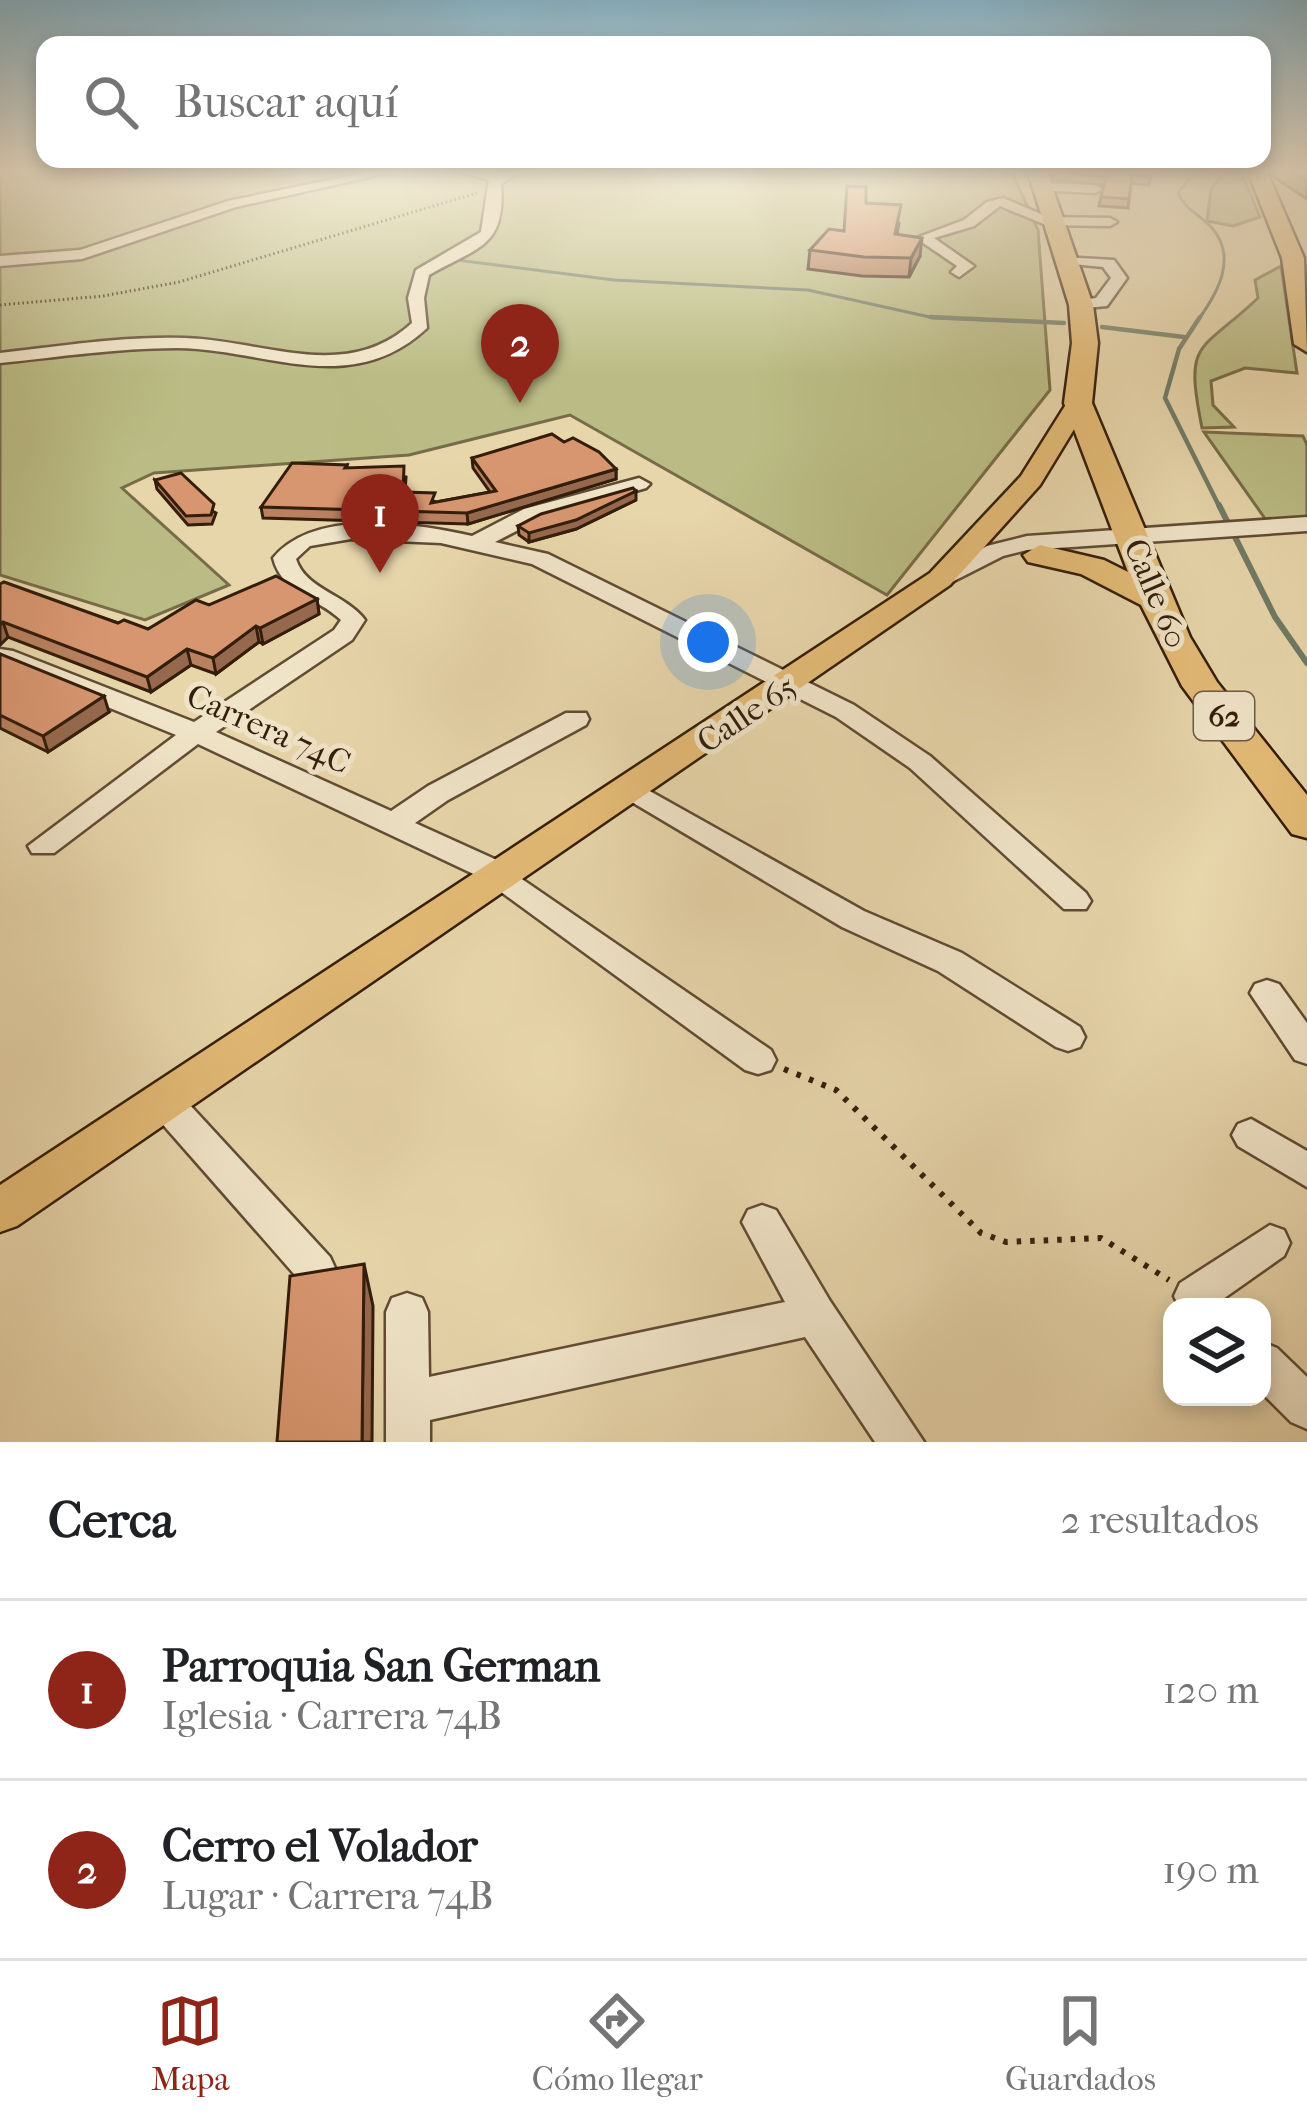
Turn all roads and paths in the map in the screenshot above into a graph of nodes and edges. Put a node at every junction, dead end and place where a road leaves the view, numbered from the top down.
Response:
1 (126, 239) edge
2 (313, 239) edge
3 (483, 239) edge
4 (925, 239) edge
5 (1059, 239) edge
6 (1300, 258) edge
7 (1066, 260) junction
8 (0, 261) edge
9 (959, 272) dead end
10 (0, 305) edge
11 (1081, 305) junction
12 (1307, 344) edge
13 (0, 358) edge
14 (1078, 403) junction
15 (640, 484) dead end
16 (1297, 533) edge
17 (1152, 539) junction
18 (480, 541) junction
19 (1040, 556) junction
20 (940, 579) junction
21 (1157, 599) junction
22 (4, 656) edge
23 (789, 684) junction
24 (576, 718) dead end
25 (196, 733) junction
26 (630, 790) junction
27 (393, 824) junction
28 (1307, 824) edge
29 (44, 846) dead end
30 (499, 876) junction
31 (1075, 901) dead end
32 (1267, 993) dead end
33 (1068, 1037) dead end
34 (1307, 1050) edge
35 (758, 1060) joint
36 (164, 1101) junction
37 (1251, 1136) dead end
38 (1307, 1171) edge
39 (0, 1211) edge
40 (762, 1222) dead end
41 (1270, 1243) dead end
42 (316, 1270) edge
43 (1194, 1298) edge
44 (1205, 1298) edge
45 (407, 1312) dead end
46 (814, 1315) junction
47 (1271, 1372) edge
48 (1307, 1407) edge
49 (408, 1422) edge
50 (901, 1442) edge

1 - 8 street
2 - 10 path
3 - 13 street
4 - 9 street
5 - 7 highway, Calle 65 / 62
6 - 12 highway
7 - 11 highway, Calle 65 / 62
7 - 11 street
11 - 14 highway, Calle 65 / 62
14 - 17 highway, Calle 60 / 62
14 - 20 main road, Calle 65
15 - 18 street
16 - 17 street
17 - 19 street
17 - 20 street
17 - 21 highway, Calle 60 / 62
18 - 23 street
18 - 25 street
19 - 20 street
19 - 21 highway
20 - 23 main road, Calle 65
21 - 28 highway, Calle 60 / 62
22 - 25 street, Carrera 74C
23 - 26 main road, Calle 65
23 - 31 street
24 - 27 street
25 - 27 street, Carrera 74C
25 - 29 street
26 - 30 main road, Calle 65
26 - 33 street
27 - 30 street, Carrera 74C
30 - 35 street, Carrera 74C
30 - 36 main road, Calle 65
32 - 34 street
35 - 43 path
36 - 39 main road, Calle 65
36 - 42 street
37 - 38 street
40 - 46 street
41 - 44 street
45 - 49 street
46 - 49 street
46 - 50 street
47 - 48 street

